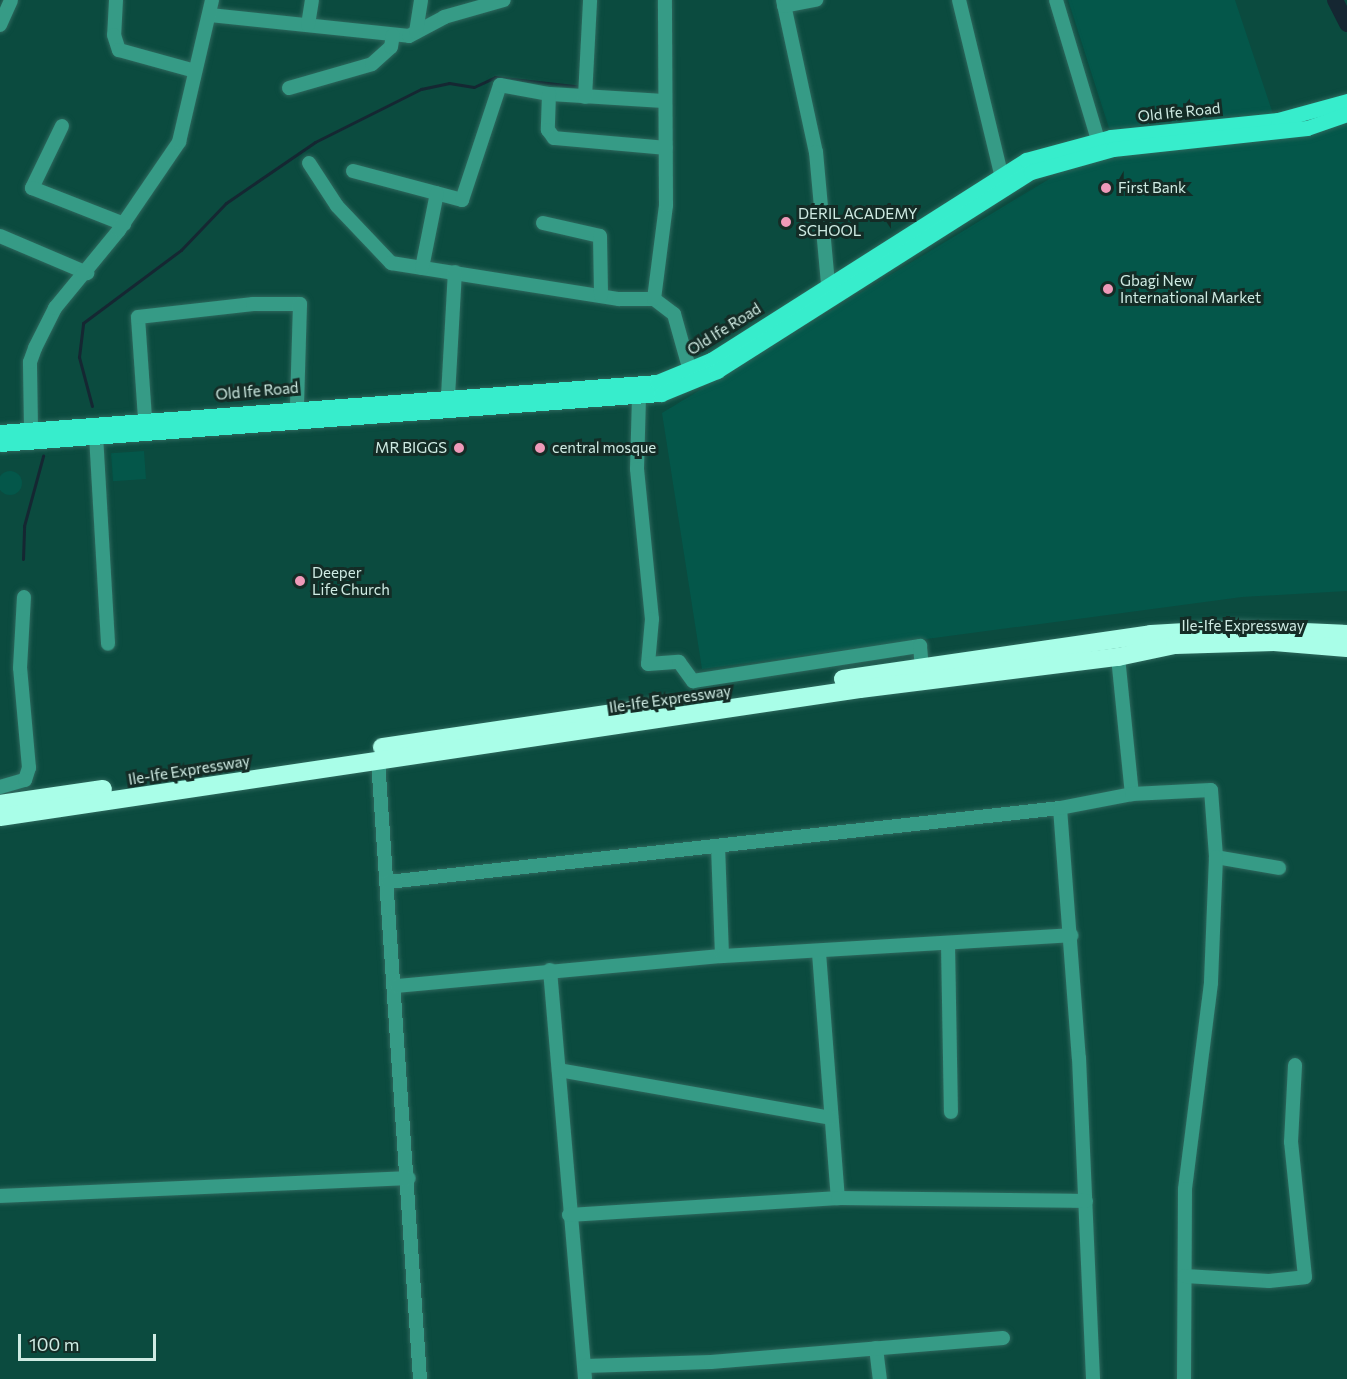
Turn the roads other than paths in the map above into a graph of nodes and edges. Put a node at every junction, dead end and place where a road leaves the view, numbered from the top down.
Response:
1 (11, 0) edge
2 (116, 0) edge
3 (212, 0) edge
4 (312, 0) edge
5 (422, 0) edge
6 (504, 0) edge
7 (590, 0) edge
8 (664, 0) edge
9 (816, 0) edge
10 (959, 0) edge
11 (1056, 0) edge
12 (783, 3) edge
13 (210, 15) junction
14 (308, 24) junction
15 (0, 25) edge
16 (416, 32) junction
17 (393, 35) junction
18 (195, 71) junction
19 (289, 88) dead end
20 (549, 94) junction
21 (585, 97) junction
22 (666, 101) junction
23 (1347, 101) edge
24 (1347, 114) edge
25 (1306, 122) junction
26 (62, 126) dead end
27 (1098, 140) junction
28 (666, 148) junction
29 (309, 163) dead end
30 (353, 171) dead end
31 (1001, 173) junction
32 (437, 193) junction
33 (543, 223) dead end
34 (124, 224) junction
35 (0, 236) edge
36 (912, 237) junction
37 (422, 268) junction
38 (455, 272) junction
39 (87, 273) junction
40 (828, 284) junction
41 (601, 296) junction
42 (654, 299) junction
43 (690, 371) junction
44 (448, 396) junction
45 (639, 397) junction
46 (297, 405) junction
47 (374, 407) junction
48 (145, 418) junction
49 (31, 429) junction
50 (0, 432) edge
51 (96, 435) junction
52 (0, 444) edge
53 (24, 597) dead end
54 (1347, 634) edge
55 (108, 644) dead end
56 (1347, 648) edge
57 (1118, 657) junction
58 (922, 668) junction
59 (378, 760) junction
60 (0, 787) edge
61 (1132, 794) junction
62 (0, 804) edge
63 (1060, 808) junction
64 (0, 817) edge
65 (718, 846) junction
66 (1216, 857) junction
67 (1279, 868) dead end
68 (388, 882) junction
69 (1071, 935) junction
70 (948, 944) junction
71 (819, 953) junction
72 (722, 956) junction
73 (550, 970) junction
74 (397, 986) junction
75 (1295, 1065) dead end
76 (559, 1070) junction
77 (951, 1112) dead end
78 (831, 1118) junction
79 (409, 1178) junction
80 (0, 1196) edge
81 (838, 1198) junction
82 (1086, 1201) junction
83 (569, 1215) junction
84 (1185, 1276) junction
85 (1003, 1338) dead end
86 (876, 1348) junction
87 (585, 1372) edge
88 (420, 1379) edge
89 (880, 1379) edge
90 (1093, 1379) edge
91 (1184, 1379) edge

1 - 15 street
2 - 18 street
3 - 13 street
4 - 14 street
5 - 16 street
6 - 16 street
7 - 21 street
8 - 22 street
9 - 12 street
10 - 31 street
11 - 27 street
12 - 40 street
13 - 14 street
13 - 18 street
14 - 17 street
16 - 17 street
17 - 19 street
18 - 34 street
20 - 21 street
20 - 28 street
20 - 32 street
21 - 22 street
22 - 28 street
23 - 25 main road, Old Ife Road
24 - 25 main road, Old Ife Road
25 - 27 main road, Old Ife Road
25 - 36 main road, Old Ife Road
26 - 34 street
27 - 31 main road, Old Ife Road
28 - 42 street
29 - 37 street
30 - 32 street
31 - 36 main road, Old Ife Road
32 - 37 street
33 - 41 street
34 - 39 street
35 - 39 street
36 - 40 main road, Old Ife Road
36 - 45 main road, Old Ife Road
37 - 38 street
38 - 41 street
38 - 44 street
39 - 49 street
40 - 43 main road, Old Ife Road
41 - 42 street
42 - 43 street
43 - 44 main road, Old Ife Road
44 - 47 main road, Old Ife Road
45 - 47 main road, Old Ife Road
45 - 58 street
46 - 47 main road, Old Ife Road
46 - 48 main road, Old Ife Road
46 - 48 street
47 - 51 main road, Old Ife Road
48 - 49 main road, Old Ife Road
49 - 50 main road, Old Ife Road
51 - 52 main road, Old Ife Road
51 - 55 street
53 - 60 street
54 - 58 highway, Ile-Ife Expressway
56 - 57 highway, Ile-Ife Expressway
57 - 59 highway, Ile-Ife Expressway
57 - 61 street
58 - 62 highway, Ile-Ife Expressway
59 - 64 highway, Ile-Ife Expressway
59 - 68 street
61 - 63 street
61 - 66 street
63 - 65 street
63 - 69 street
65 - 68 street
65 - 72 street
66 - 67 street
66 - 84 street
68 - 74 street
69 - 70 street
69 - 82 street
70 - 71 street
70 - 77 street
71 - 72 street
71 - 78 street
72 - 73 street
73 - 74 street
73 - 76 street
74 - 79 street
75 - 84 street
76 - 78 street
76 - 83 street
78 - 81 street
79 - 80 street
79 - 88 street
81 - 82 street
81 - 83 street
82 - 90 street
83 - 87 street
84 - 91 street
85 - 86 street
86 - 87 street
86 - 89 street

